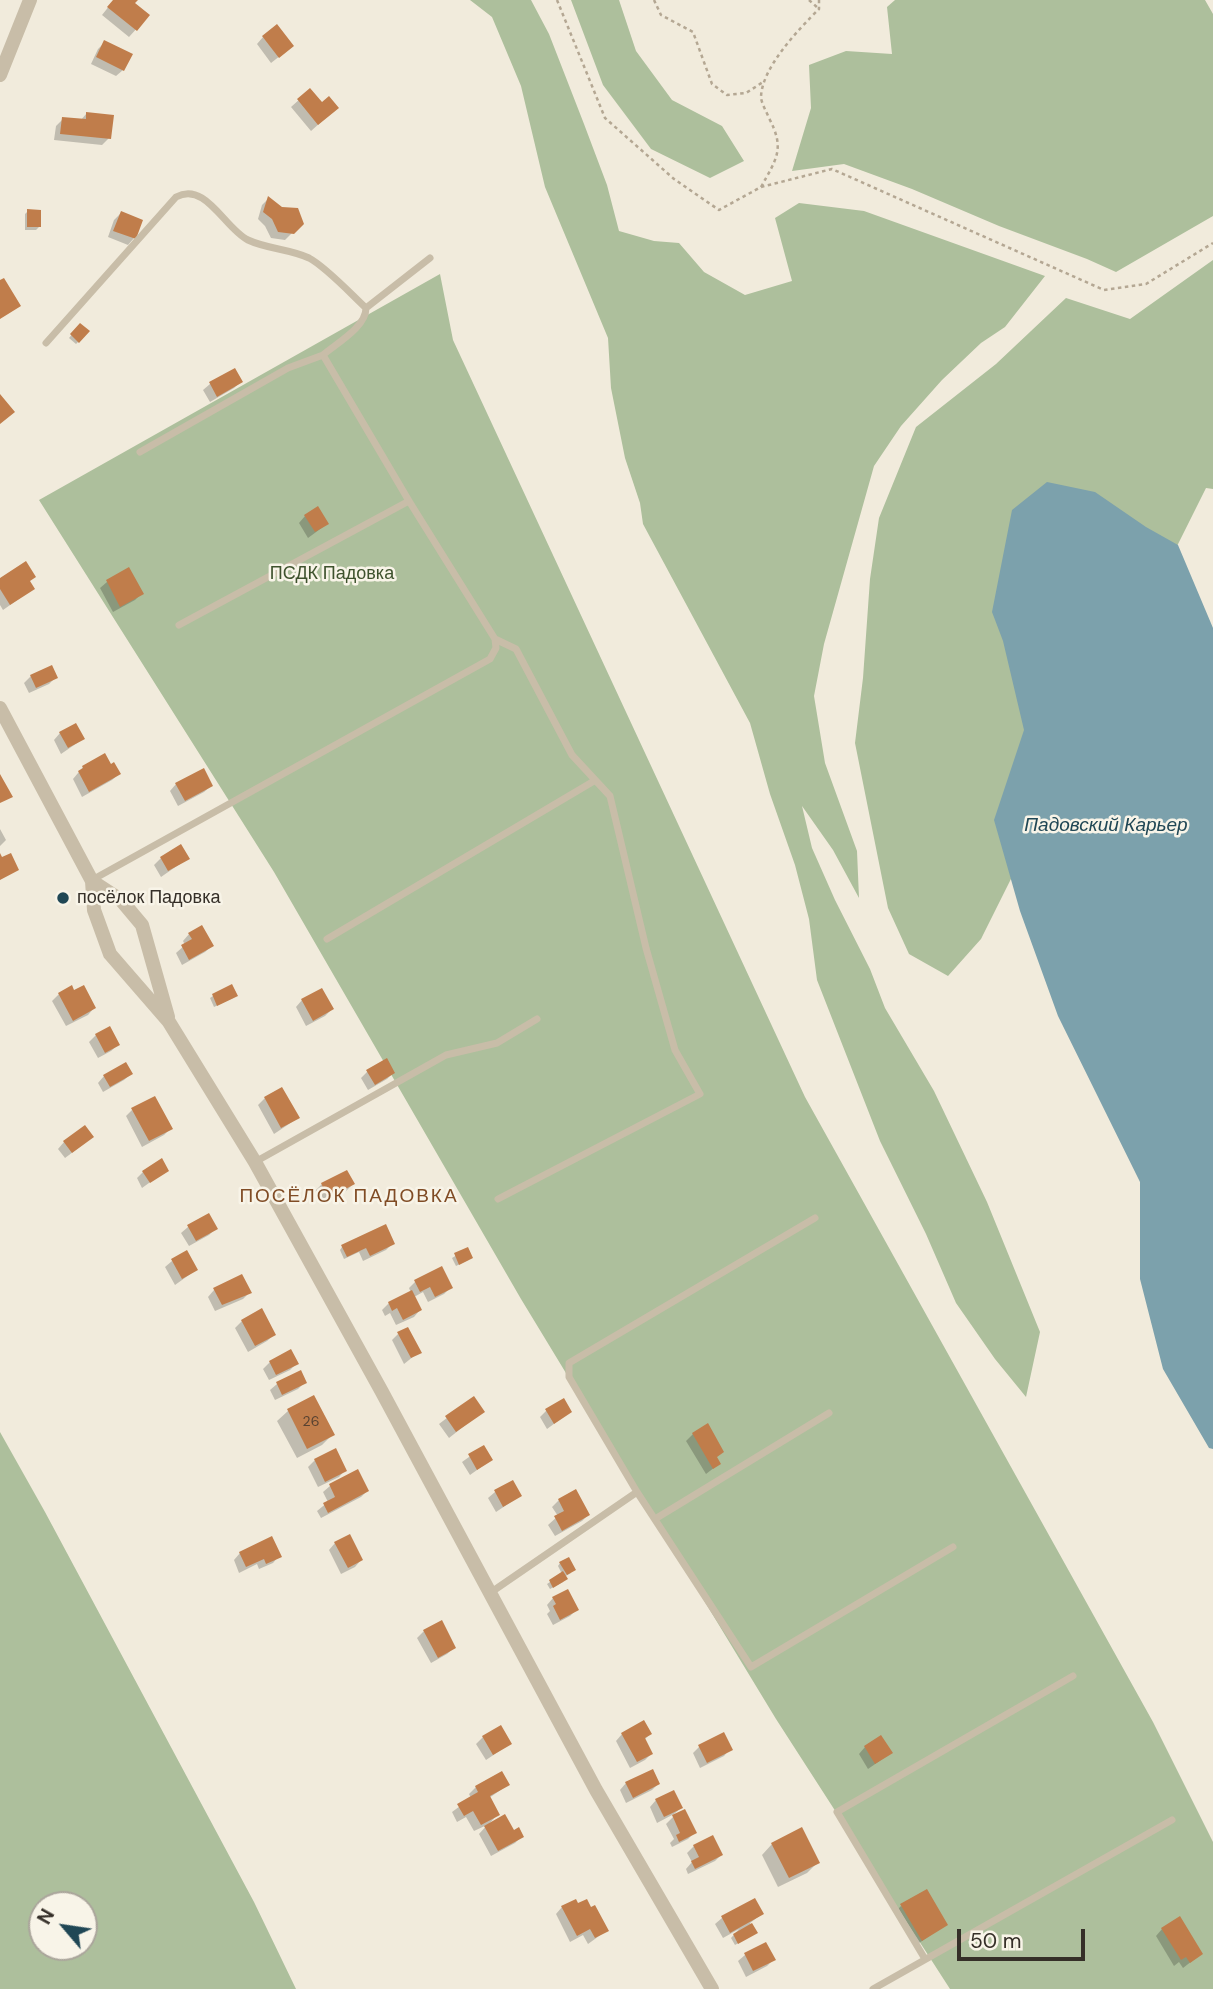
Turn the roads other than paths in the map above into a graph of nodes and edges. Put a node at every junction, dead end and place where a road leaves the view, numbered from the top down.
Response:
1 (30, 0) edge
2 (0, 75) edge
3 (430, 258) dead end
4 (366, 308) junction
5 (46, 343) dead end
6 (323, 355) junction
7 (140, 452) dead end
8 (409, 501) junction
9 (179, 625) dead end
10 (495, 639) junction
11 (0, 708) edge
12 (594, 781) junction
13 (92, 881) junction
14 (327, 939) dead end
15 (537, 1019) dead end
16 (169, 1022) junction
17 (255, 1162) junction
18 (498, 1199) dead end
19 (815, 1219) dead end
20 (829, 1412) dead end
21 (637, 1492) junction
22 (655, 1520) junction
23 (953, 1547) dead end
24 (490, 1593) junction
25 (1073, 1676) dead end
26 (1172, 1820) dead end
27 (925, 1959) junction
28 (712, 1989) edge
29 (873, 1989) edge

1 - 2 street
3 - 4 lane
4 - 5 lane
4 - 6 lane
6 - 7 lane
6 - 8 lane
8 - 9 lane
8 - 10 lane
10 - 12 lane
10 - 13 lane
11 - 13 street
12 - 14 lane
12 - 18 lane
13 - 16 street
13 - 16 street
15 - 17 lane
16 - 17 street
17 - 24 street
19 - 21 lane
20 - 22 lane
21 - 22 lane
21 - 24 lane
22 - 23 lane
24 - 28 street
25 - 27 lane
26 - 27 lane
27 - 29 lane

